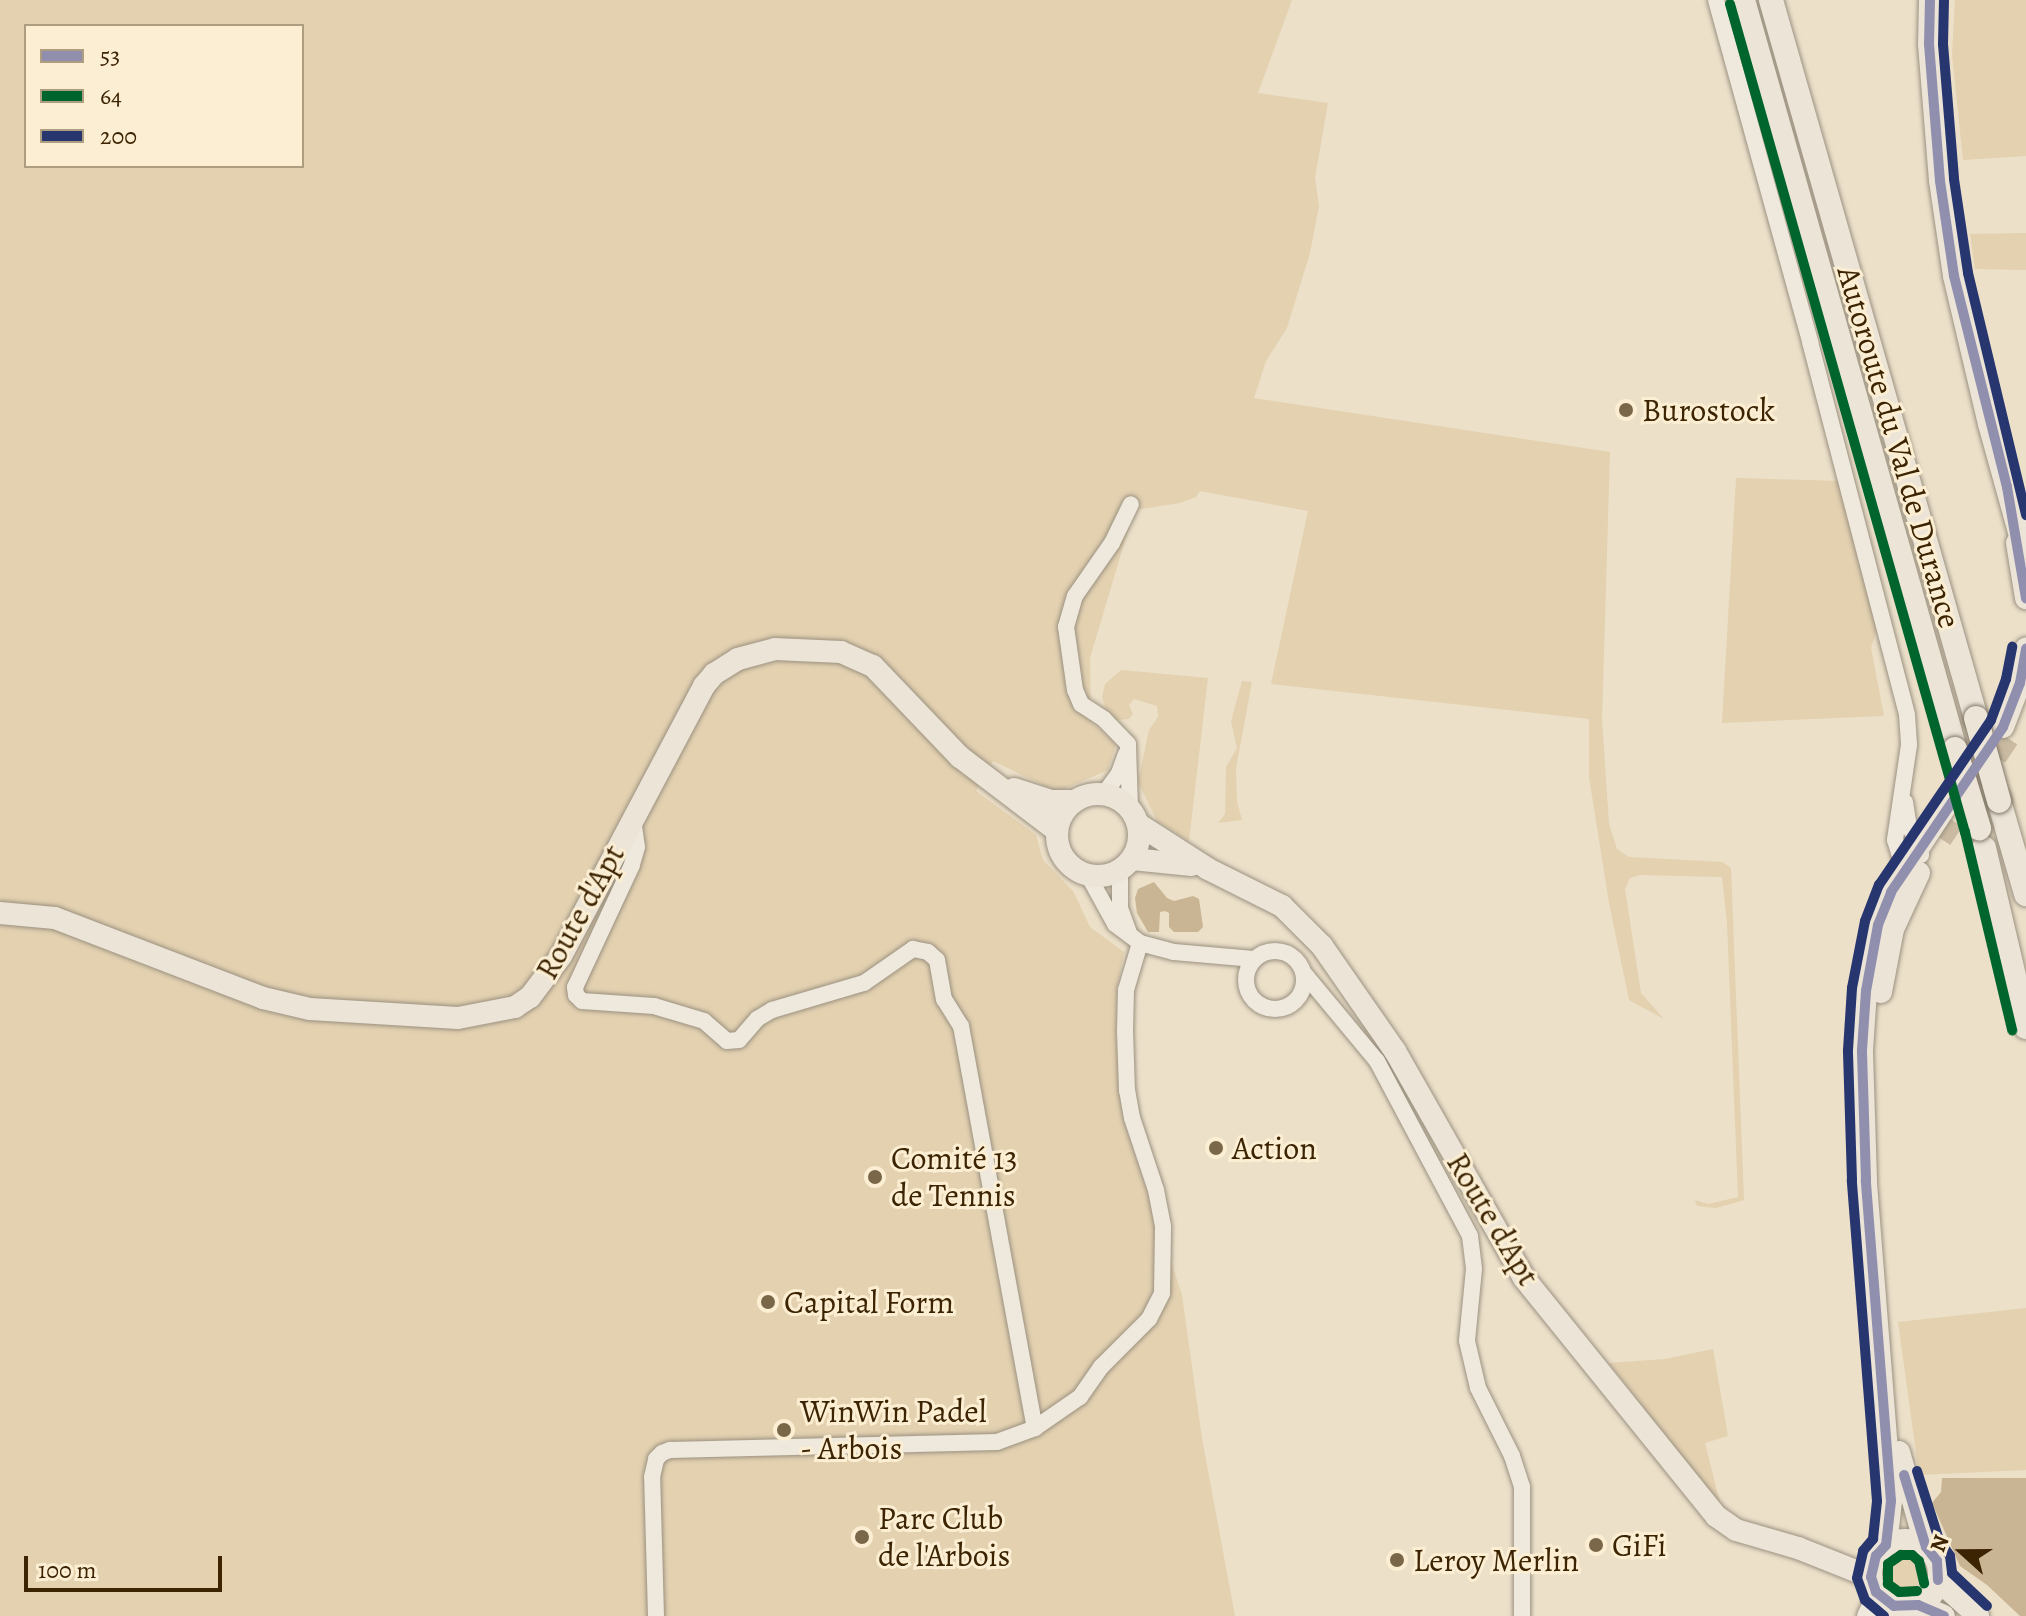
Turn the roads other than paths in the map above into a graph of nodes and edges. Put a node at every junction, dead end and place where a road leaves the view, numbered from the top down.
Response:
1 (1716, 0) edge
2 (1743, 0) edge
3 (1771, 0) edge
4 (1930, 0) edge
5 (2007, 487) junction
6 (1131, 504) dead end
7 (2026, 557) edge
8 (2026, 598) edge
9 (2026, 649) edge
10 (2026, 696) edge
11 (1128, 744) junction
12 (987, 777) junction
13 (1904, 781) junction
14 (1104, 794) junction
15 (1075, 801) junction
16 (1948, 803) dead end
17 (1134, 816) junction
18 (632, 818) junction
19 (1057, 831) junction
20 (1982, 838) junction
21 (1931, 842) junction
22 (1126, 864) junction
23 (1208, 869) junction
24 (1904, 870) junction
25 (1088, 875) junction
26 (2026, 894) edge
27 (0, 913) edge
28 (1136, 941) junction
29 (1213, 955) junction
30 (1254, 959) junction
31 (1303, 972) junction
32 (1245, 977) junction
33 (2026, 994) edge
34 (1291, 1005) junction
35 (1336, 1010) junction
36 (2026, 1027) edge
37 (1866, 1180) junction
38 (1883, 1371) junction
39 (1035, 1428) junction
40 (1885, 1546) junction
41 (1926, 1547) junction
42 (1798, 1548) junction
43 (1938, 1580) junction
44 (1874, 1585) junction
45 (1524, 1593) junction
46 (1912, 1606) junction
47 (656, 1616) edge
48 (1522, 1616) edge
49 (1529, 1616) edge
50 (1865, 1616) edge
51 (1878, 1616) edge
52 (1944, 1616) edge
53 (1978, 1616) edge

1 - 13 street
2 - 20 highway, Autoroute du Val de Durance, bridge
3 - 26 highway, Autoroute du Val de Durance, bridge
4 - 5 main road
5 - 7 main road
5 - 8 main road
6 - 11 street
9 - 10 main road
11 - 14 street
11 - 17 street
12 - 15 main road, Route d'Apt
12 - 18 main road, Route d'Apt
12 - 19 main road, Route d'Apt
13 - 21 street
13 - 24 street
14 - 15 main road
14 - 17 main road
15 - 19 main road
16 - 21 main road
17 - 22 main road
17 - 23 main road, Route d'Apt
18 - 27 main road, Route d'Apt
18 - 39 street
19 - 25 main road
20 - 33 highway, Autoroute du Val de Durance
20 - 36 highway
21 - 24 main road
21 - 37 main road
22 - 23 main road, Route d'Apt
22 - 25 main road
22 - 28 street
23 - 42 main road, Route d'Apt
24 - 37 main road
25 - 28 street
28 - 29 street
28 - 39 street
29 - 30 street
29 - 32 street
30 - 31 street
30 - 32 street
31 - 34 street
31 - 35 street
32 - 34 street
34 - 35 street
35 - 45 street
37 - 38 main road
38 - 40 main road
38 - 41 main road
39 - 47 street
40 - 41 main road
40 - 42 main road, Route d'Apt
40 - 44 main road
41 - 43 main road
42 - 44 main road, Route d'Apt
43 - 46 main road
43 - 53 main road
44 - 46 main road
44 - 50 street
45 - 48 street
45 - 49 street
46 - 51 street
46 - 52 main road

